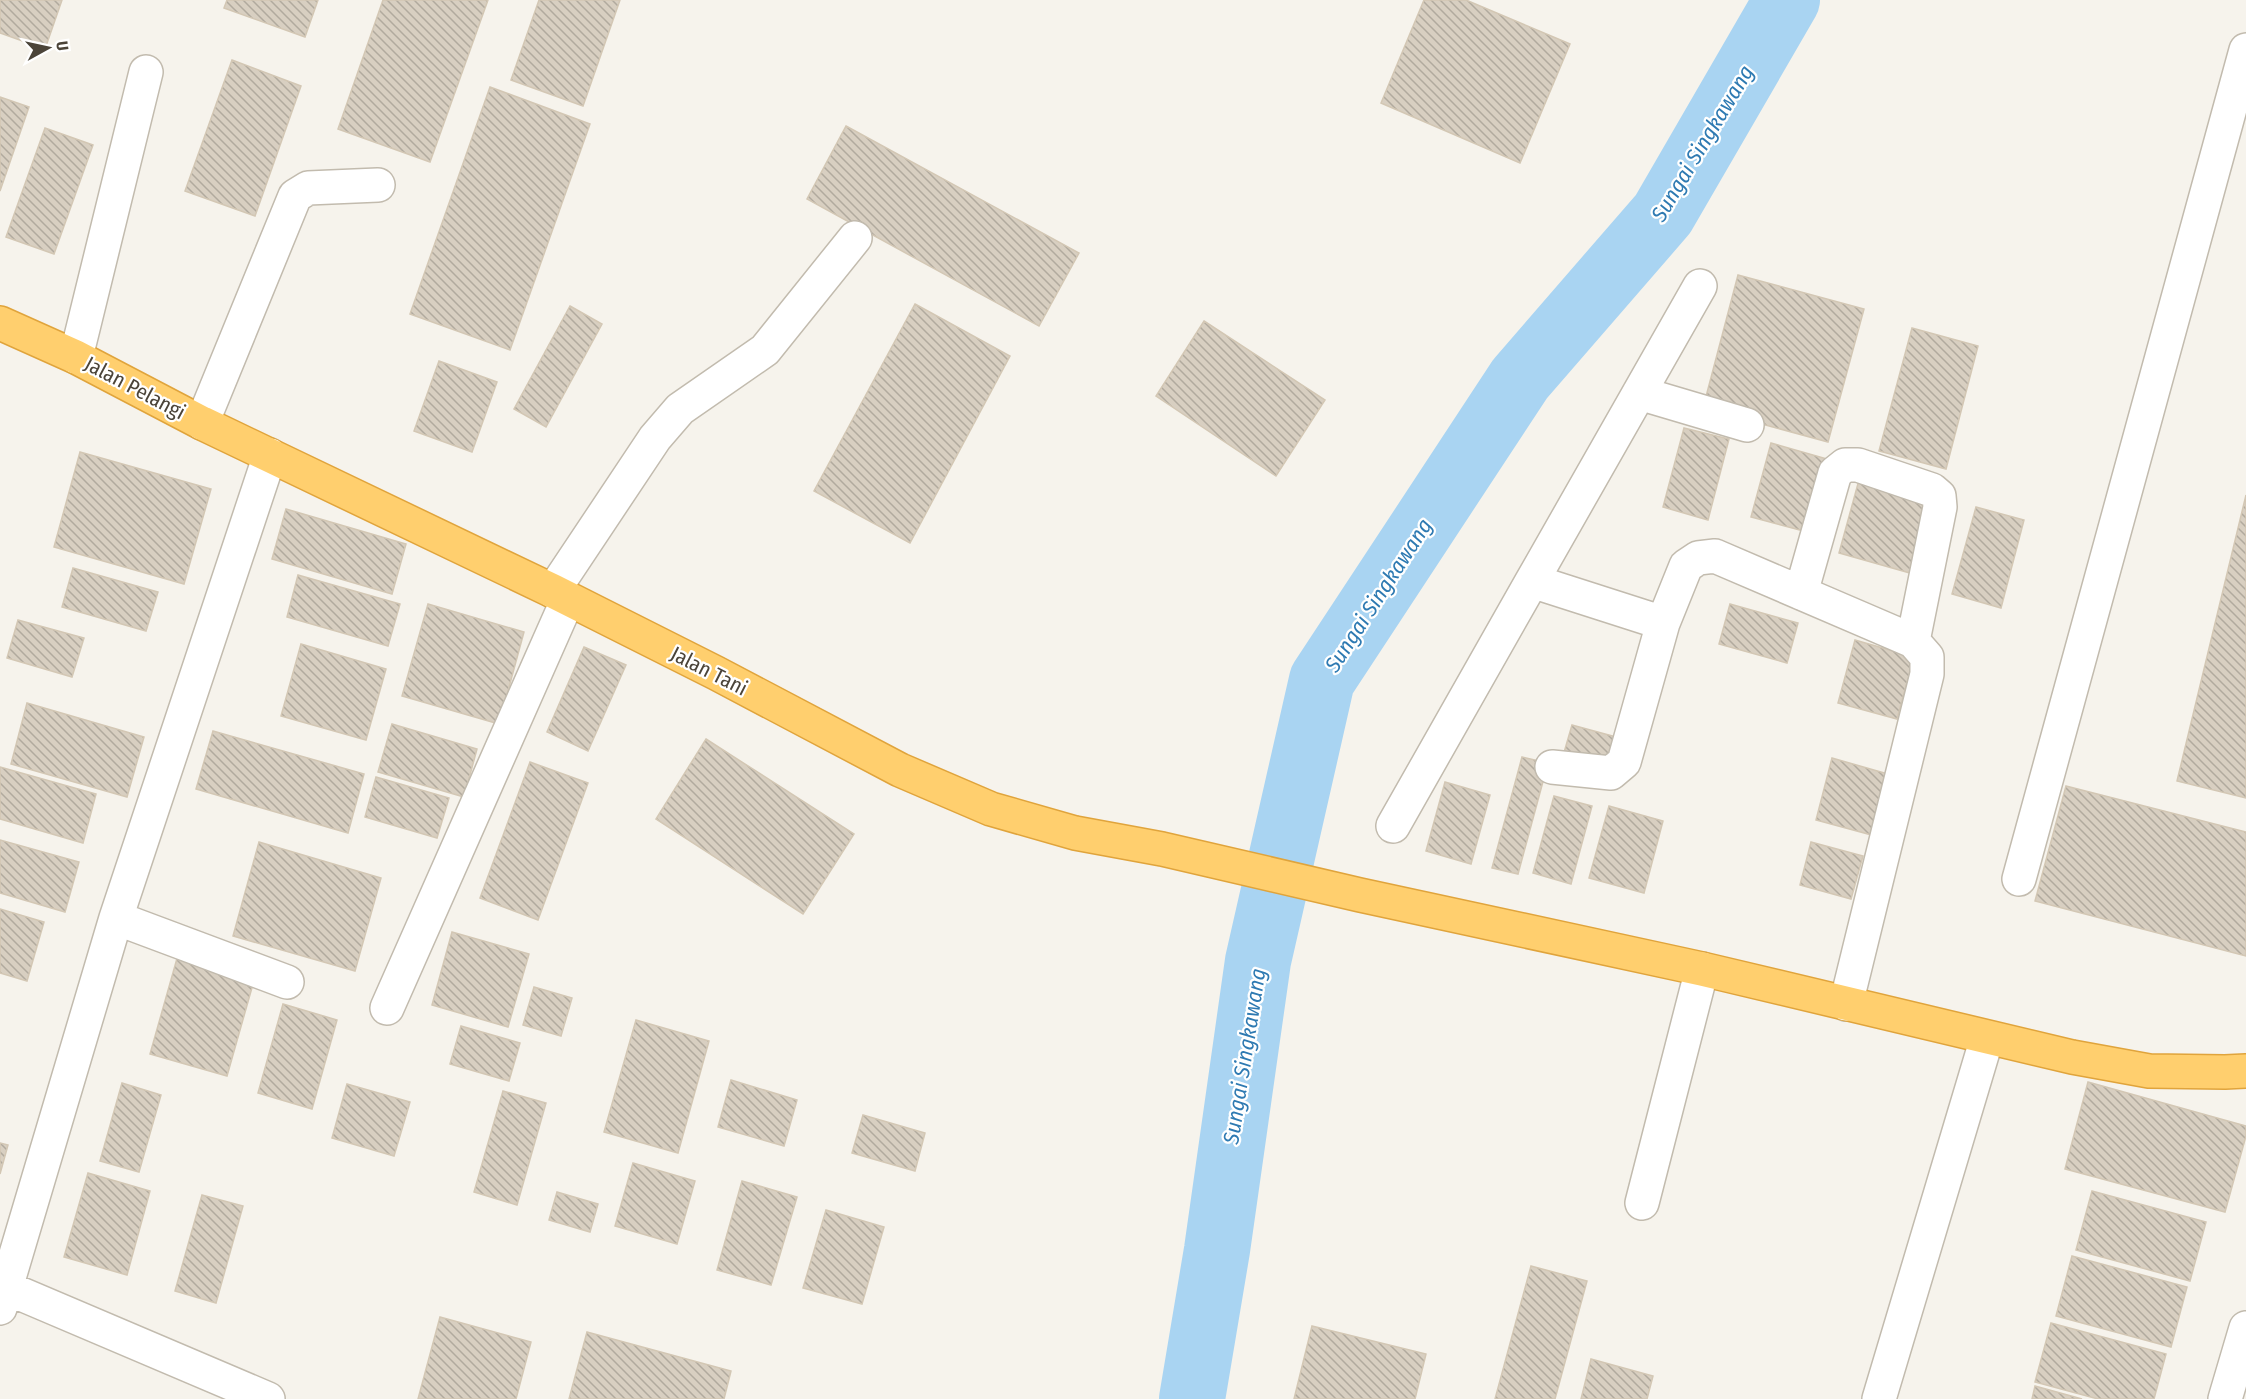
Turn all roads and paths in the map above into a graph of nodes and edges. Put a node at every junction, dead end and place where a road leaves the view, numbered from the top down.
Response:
1 (2246, 50) edge
2 (146, 72) dead end
3 (378, 185) dead end
4 (855, 238) dead end
5 (1700, 285) dead end
6 (0, 323) edge
7 (76, 357) junction
8 (1640, 393) junction
9 (202, 423) junction
10 (1747, 425) dead end
11 (270, 455) junction
12 (1532, 581) junction
13 (1801, 593) junction
14 (560, 595) junction
15 (1663, 623) junction
16 (1913, 641) junction
17 (1552, 767) dead end
18 (1393, 826) dead end
19 (2019, 879) dead end
20 (116, 918) junction
21 (1702, 969) junction
22 (286, 982) dead end
23 (1846, 1004) junction
24 (387, 1008) dead end
25 (1987, 1038) junction
26 (2246, 1071) edge
27 (1642, 1203) dead end
28 (2, 1293) edge
29 (2246, 1328) edge
30 (268, 1399) edge
31 (1879, 1399) edge
32 (2225, 1399) edge

1 - 19 street
2 - 7 street
3 - 9 street
4 - 14 street
5 - 8 street
6 - 7 highway, Jalan Pelangi
7 - 9 highway, Jalan Pelangi
8 - 10 street
8 - 12 street
9 - 11 highway, Jalan Pelangi
11 - 14 highway, Jalan Tani
11 - 20 street
12 - 15 street
12 - 18 street
13 - 15 street
13 - 16 street
13 - 16 street
14 - 21 highway, Jalan Tani
14 - 24 street
15 - 17 street
16 - 23 street
20 - 22 street
20 - 28 street
21 - 23 highway, Jalan Tani
21 - 27 street
23 - 25 highway, Jalan Tani
25 - 26 highway, Jalan Tani
25 - 31 street
28 - 30 street
29 - 32 street

